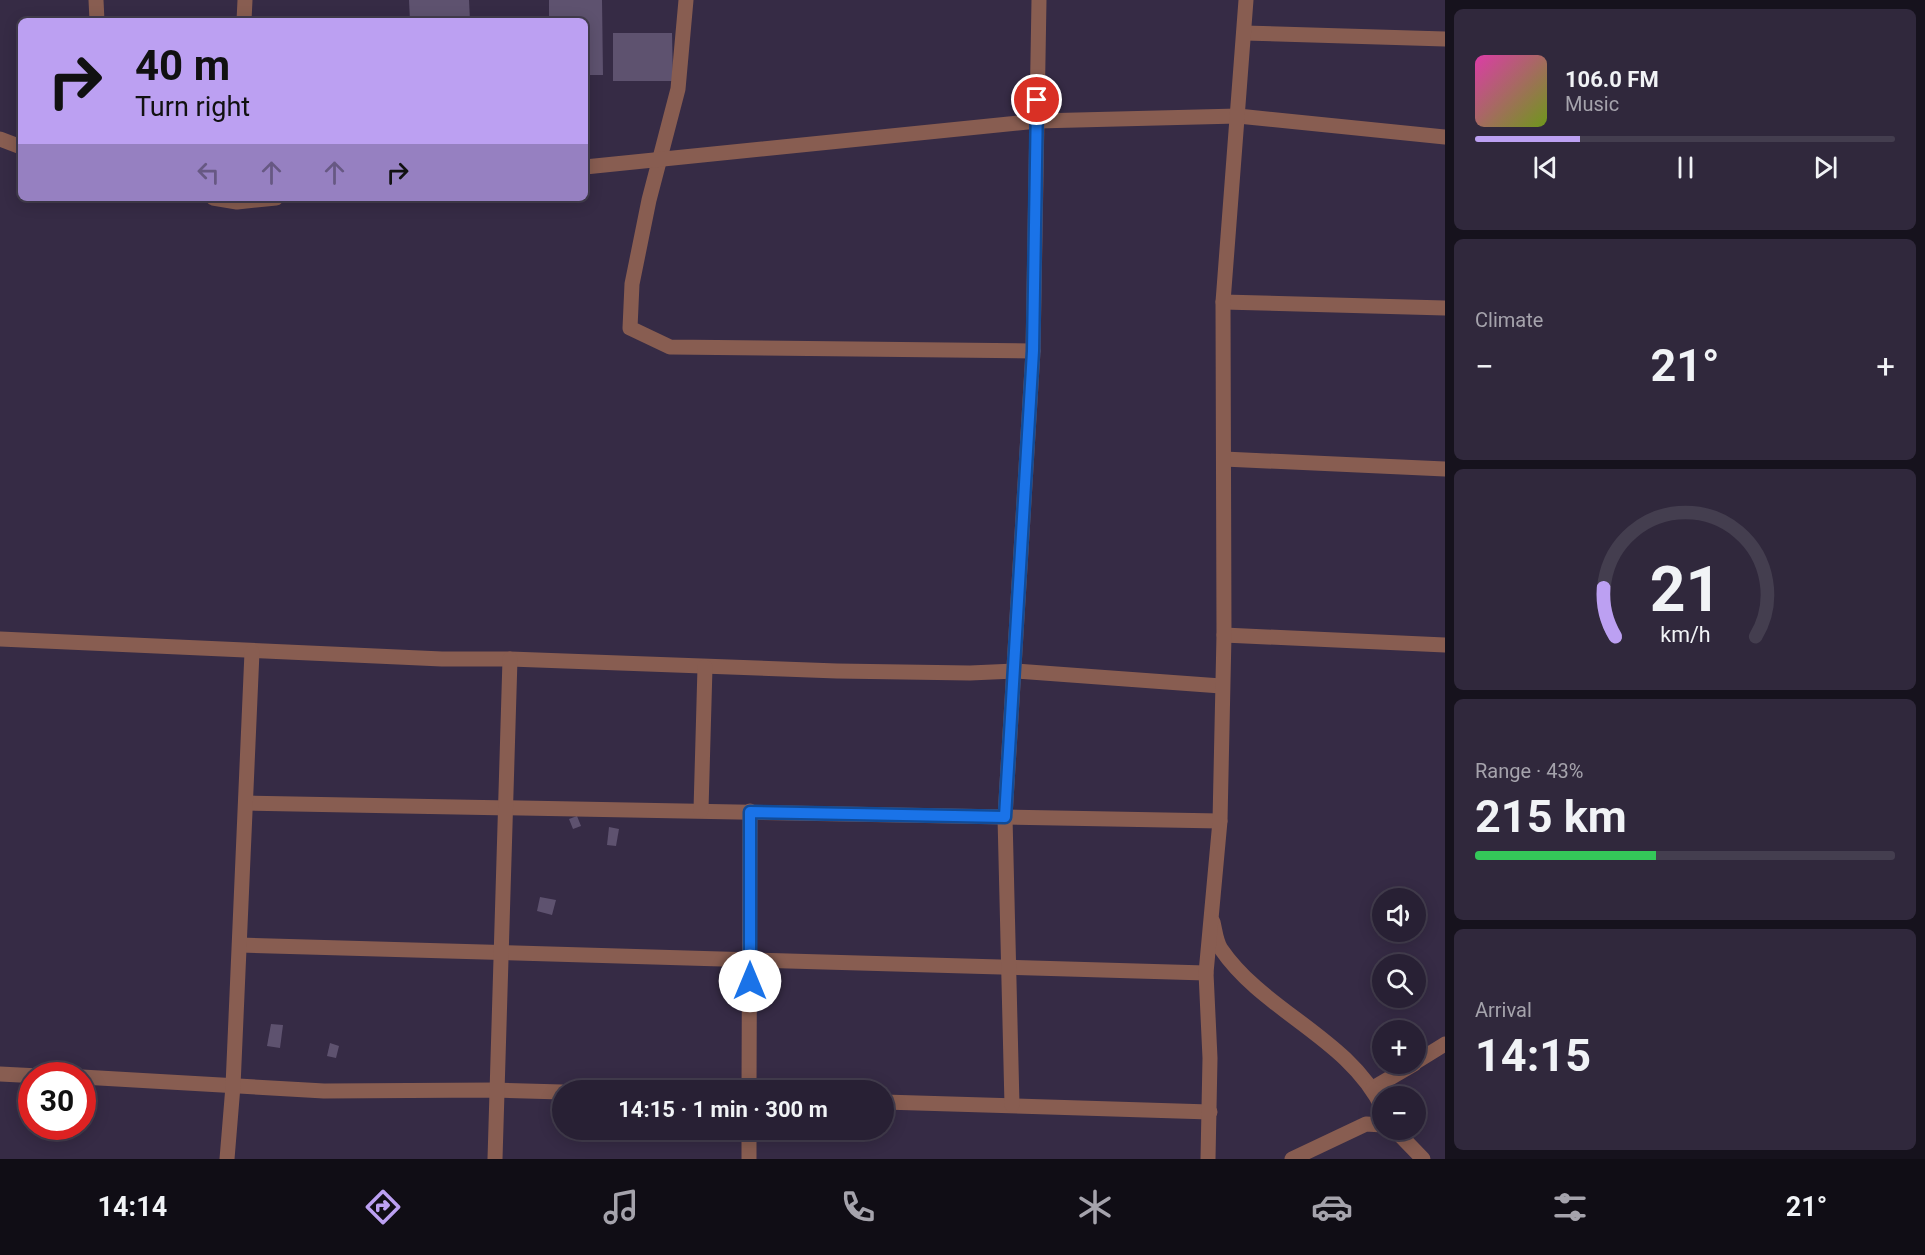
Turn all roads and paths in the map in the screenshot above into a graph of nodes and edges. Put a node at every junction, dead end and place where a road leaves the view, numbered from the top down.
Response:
1 (96, 0) edge
2 (245, 0) edge
3 (686, 0) edge
4 (1039, 0) edge
5 (1246, 0) edge
6 (97, 18) edge
7 (244, 18) edge
8 (1244, 33) junction
9 (1445, 39) edge
10 (1238, 116) junction
11 (1036, 121) junction
12 (1445, 137) edge
13 (0, 139) edge
14 (18, 146) edge
15 (660, 160) junction
16 (588, 167) edge
17 (1223, 302) junction
18 (1445, 308) edge
19 (1033, 351) junction
20 (1224, 459) junction
21 (1445, 469) edge
22 (1224, 635) junction
23 (0, 639) edge
24 (1445, 645) edge
25 (252, 652) junction
26 (510, 658) junction
27 (705, 667) junction
28 (1015, 671) junction
29 (1221, 686) junction
30 (246, 803) junction
31 (507, 807) junction
32 (701, 810) junction
33 (750, 812) junction
34 (1005, 817) junction
35 (1220, 821) junction
36 (1210, 908) junction
37 (240, 945) junction
38 (501, 952) junction
39 (750, 959) junction
40 (1008, 966) junction
41 (1206, 973) junction
42 (1445, 1044) edge
43 (1426, 1056) edge
44 (0, 1074) edge
45 (1397, 1074) edge
46 (18, 1075) edge
47 (96, 1078) edge
48 (749, 1080) edge
49 (233, 1086) junction
50 (1376, 1086) edge
51 (1372, 1087) edge
52 (495, 1090) junction
53 (552, 1092) edge
54 (894, 1102) edge
55 (1012, 1104) junction
56 (1210, 1112) junction
57 (1372, 1124) edge
58 (749, 1140) edge
59 (1405, 1140) edge
60 (227, 1159) edge
61 (495, 1159) edge
62 (749, 1159) edge
63 (1208, 1159) edge
64 (1292, 1159) edge
65 (1423, 1159) edge

1 - 6 street
2 - 7 street
3 - 15 street
4 - 11 street
5 - 8 street
8 - 9 street
8 - 10 street
10 - 11 street
10 - 12 street
10 - 17 street
11 - 15 street
11 - 19 street
13 - 14 street
15 - 16 street
15 - 19 street
17 - 18 street
17 - 20 street
19 - 28 street
20 - 21 street
20 - 22 street
22 - 24 street
22 - 29 street
23 - 25 street
25 - 26 street
25 - 30 street
26 - 27 street
26 - 31 street
27 - 28 street
27 - 32 street
28 - 29 street
28 - 34 street
29 - 35 street
30 - 31 street
30 - 37 street
31 - 32 street
31 - 38 street
32 - 33 street
33 - 34 street
33 - 39 street
34 - 35 street
34 - 40 street
35 - 36 street
36 - 41 street
36 - 51 street
37 - 38 street
37 - 49 street
38 - 39 street
38 - 52 street
39 - 40 street
39 - 48 street
40 - 41 street
40 - 55 street
41 - 56 street
42 - 43 street
44 - 46 street
45 - 50 street
47 - 49 street
49 - 52 street
49 - 60 street
52 - 53 street
52 - 61 street
54 - 55 street
55 - 56 street
56 - 63 street
57 - 64 street
58 - 62 street
59 - 65 street

